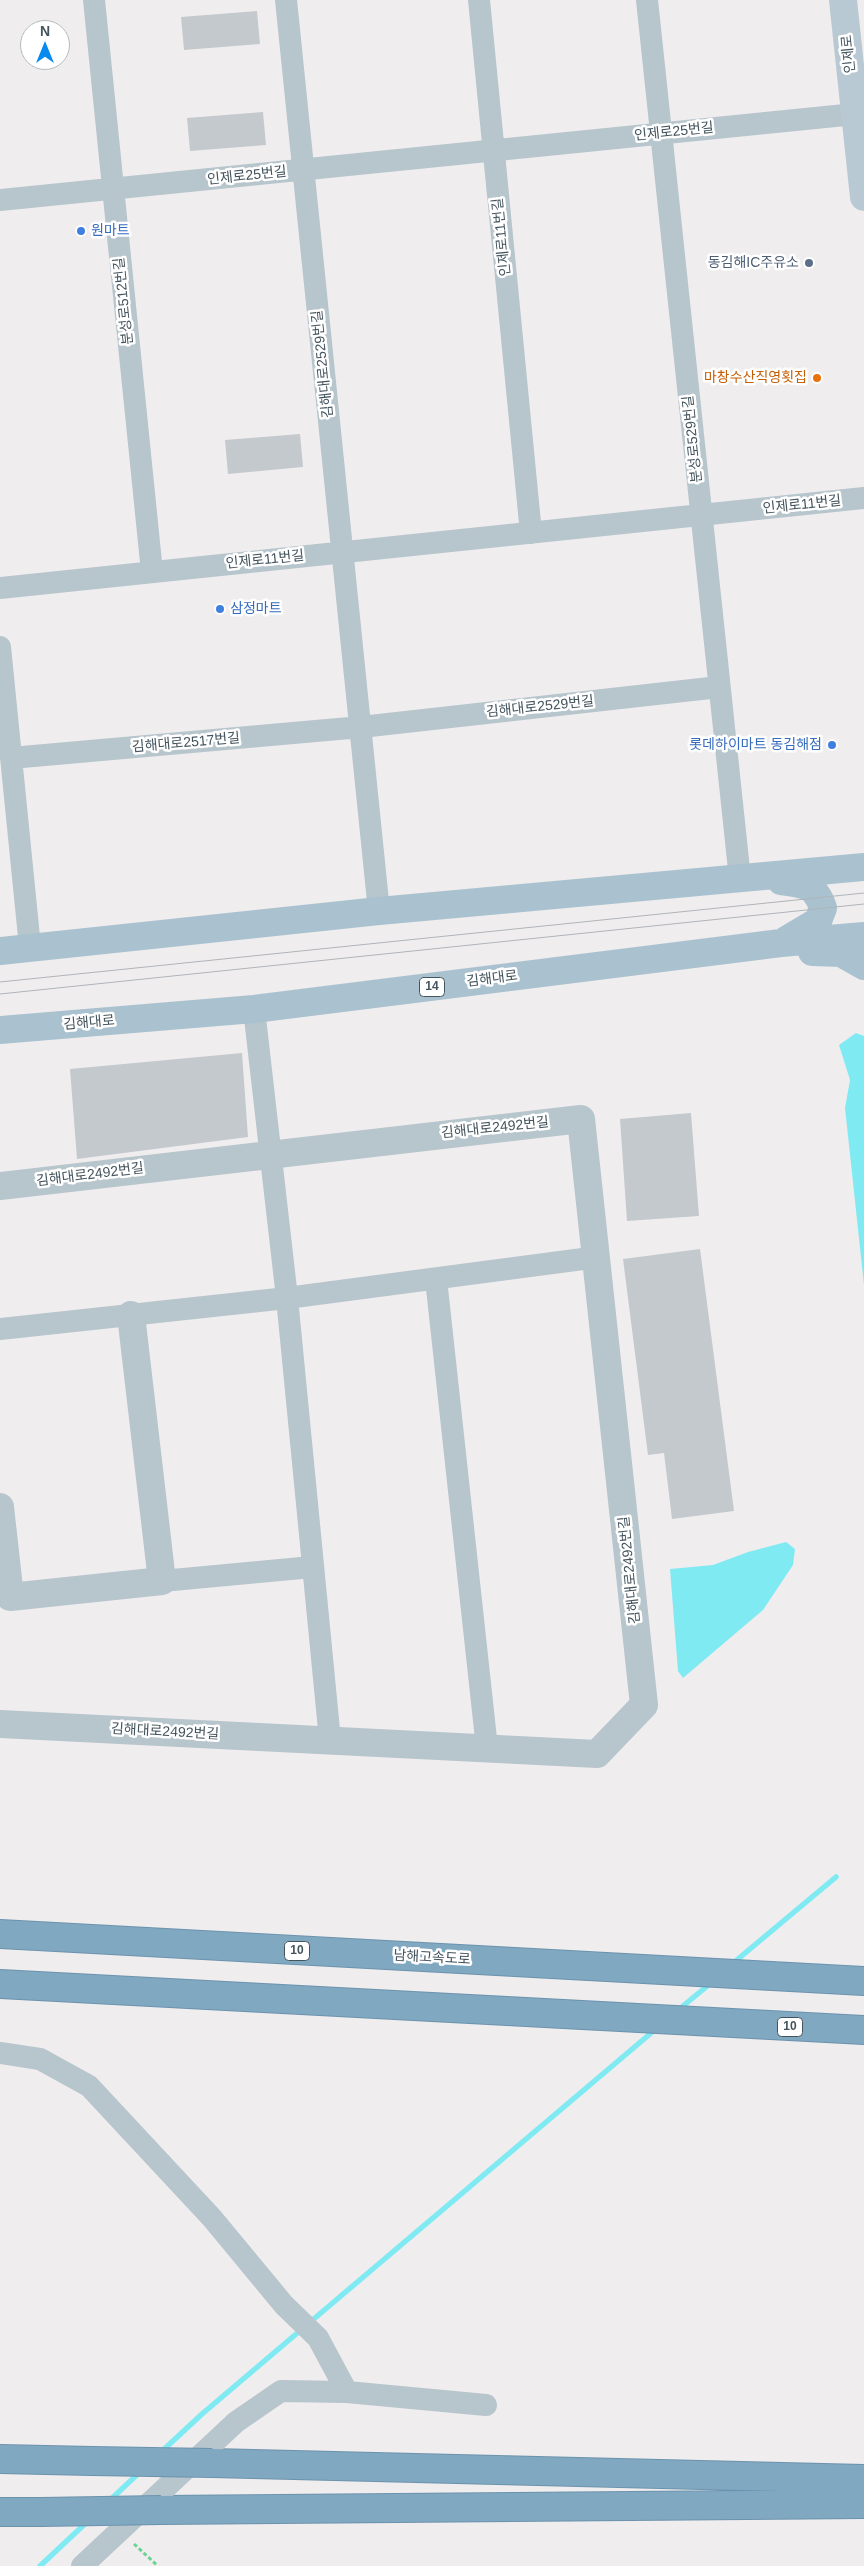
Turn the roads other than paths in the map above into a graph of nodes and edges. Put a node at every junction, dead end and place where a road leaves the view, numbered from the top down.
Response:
1 (94, 0) edge
2 (286, 0) edge
3 (479, 0) edge
4 (647, 0) edge
5 (843, 0) edge
6 (855, 114) junction
7 (661, 134) junction
8 (493, 151) junction
9 (303, 170) junction
10 (113, 189) junction
11 (864, 198) edge
12 (0, 200) edge
13 (864, 498) edge
14 (701, 515) junction
15 (531, 533) junction
16 (342, 552) junction
17 (152, 572) junction
18 (0, 588) edge
19 (0, 647) edge
20 (719, 687) junction
21 (361, 727) junction
22 (11, 758) junction
23 (864, 867) edge
24 (748, 878) junction
25 (380, 911) junction
26 (864, 936) edge
27 (780, 943) junction
28 (30, 947) junction
29 (735, 949) junction
30 (0, 951) edge
31 (864, 966) edge
32 (254, 1009) junction
33 (0, 1030) edge
34 (270, 1153) junction
35 (0, 1186) edge
36 (598, 1257) junction
37 (436, 1278) junction
38 (287, 1298) junction
39 (132, 1315) junction
40 (0, 1329) edge
41 (0, 1507) edge
42 (312, 1567) junction
43 (162, 1581) junction
44 (0, 1724) edge
45 (330, 1740) junction
46 (487, 1748) junction
47 (0, 1934) edge
48 (864, 1981) edge
49 (0, 1984) edge
50 (864, 2030) edge
51 (0, 2053) edge
52 (347, 2392) junction
53 (486, 2406) dead end
54 (0, 2459) edge
55 (863, 2485) edge
56 (0, 2512) edge
57 (82, 2566) edge

1 - 10 street, 분성로512번길
2 - 9 street, 김해대로2529번길
3 - 8 street
4 - 7 street, 분성로529번길
5 - 6 main road, 인제로
6 - 7 street, 인제로25번길
6 - 11 main road, 인제로
7 - 8 street, 인제로25번길
7 - 14 street, 분성로529번길
8 - 9 street, 인제로25번길
8 - 15 street, 인제로11번길
9 - 10 street, 인제로25번길
9 - 16 street, 김해대로2529번길
10 - 12 street, 인제로25번길
10 - 17 street, 분성로512번길
13 - 14 street, 인제로11번길
14 - 15 street, 인제로11번길
14 - 20 street, 분성로529번길
15 - 16 street, 인제로11번길
16 - 17 street, 인제로11번길
16 - 21 street, 김해대로2529번길
17 - 18 street, 인제로11번길
19 - 22 street
20 - 21 street, 김해대로2529번길
20 - 24 street, 분성로529번길
21 - 22 street, 김해대로2517번길
21 - 25 street, 김해대로2529번길
22 - 28 street
23 - 24 main road
24 - 25 main road
24 - 27 main road
25 - 28 main road
26 - 27 main road, 김해대로 / 14
27 - 29 main road, 김해대로 / 14
28 - 30 main road
29 - 31 main road
29 - 32 main road, 김해대로 / 14
32 - 33 main road, 김해대로 / 14
32 - 34 street
34 - 35 street, 김해대로2492번길
34 - 36 street, 김해대로2492번길
34 - 38 street
36 - 37 street
36 - 46 street, 김해대로2492번길
37 - 38 street
37 - 46 street
38 - 39 street
38 - 42 street
39 - 40 street
39 - 43 street
41 - 43 street
42 - 43 street
42 - 45 street
44 - 45 street, 김해대로2492번길
45 - 46 street, 김해대로2492번길
47 - 48 highway, 남해고속도로 / 10
49 - 50 highway, 10
51 - 52 street
52 - 53 street
52 - 57 street
54 - 55 highway, bridge
55 - 56 highway, bridge

